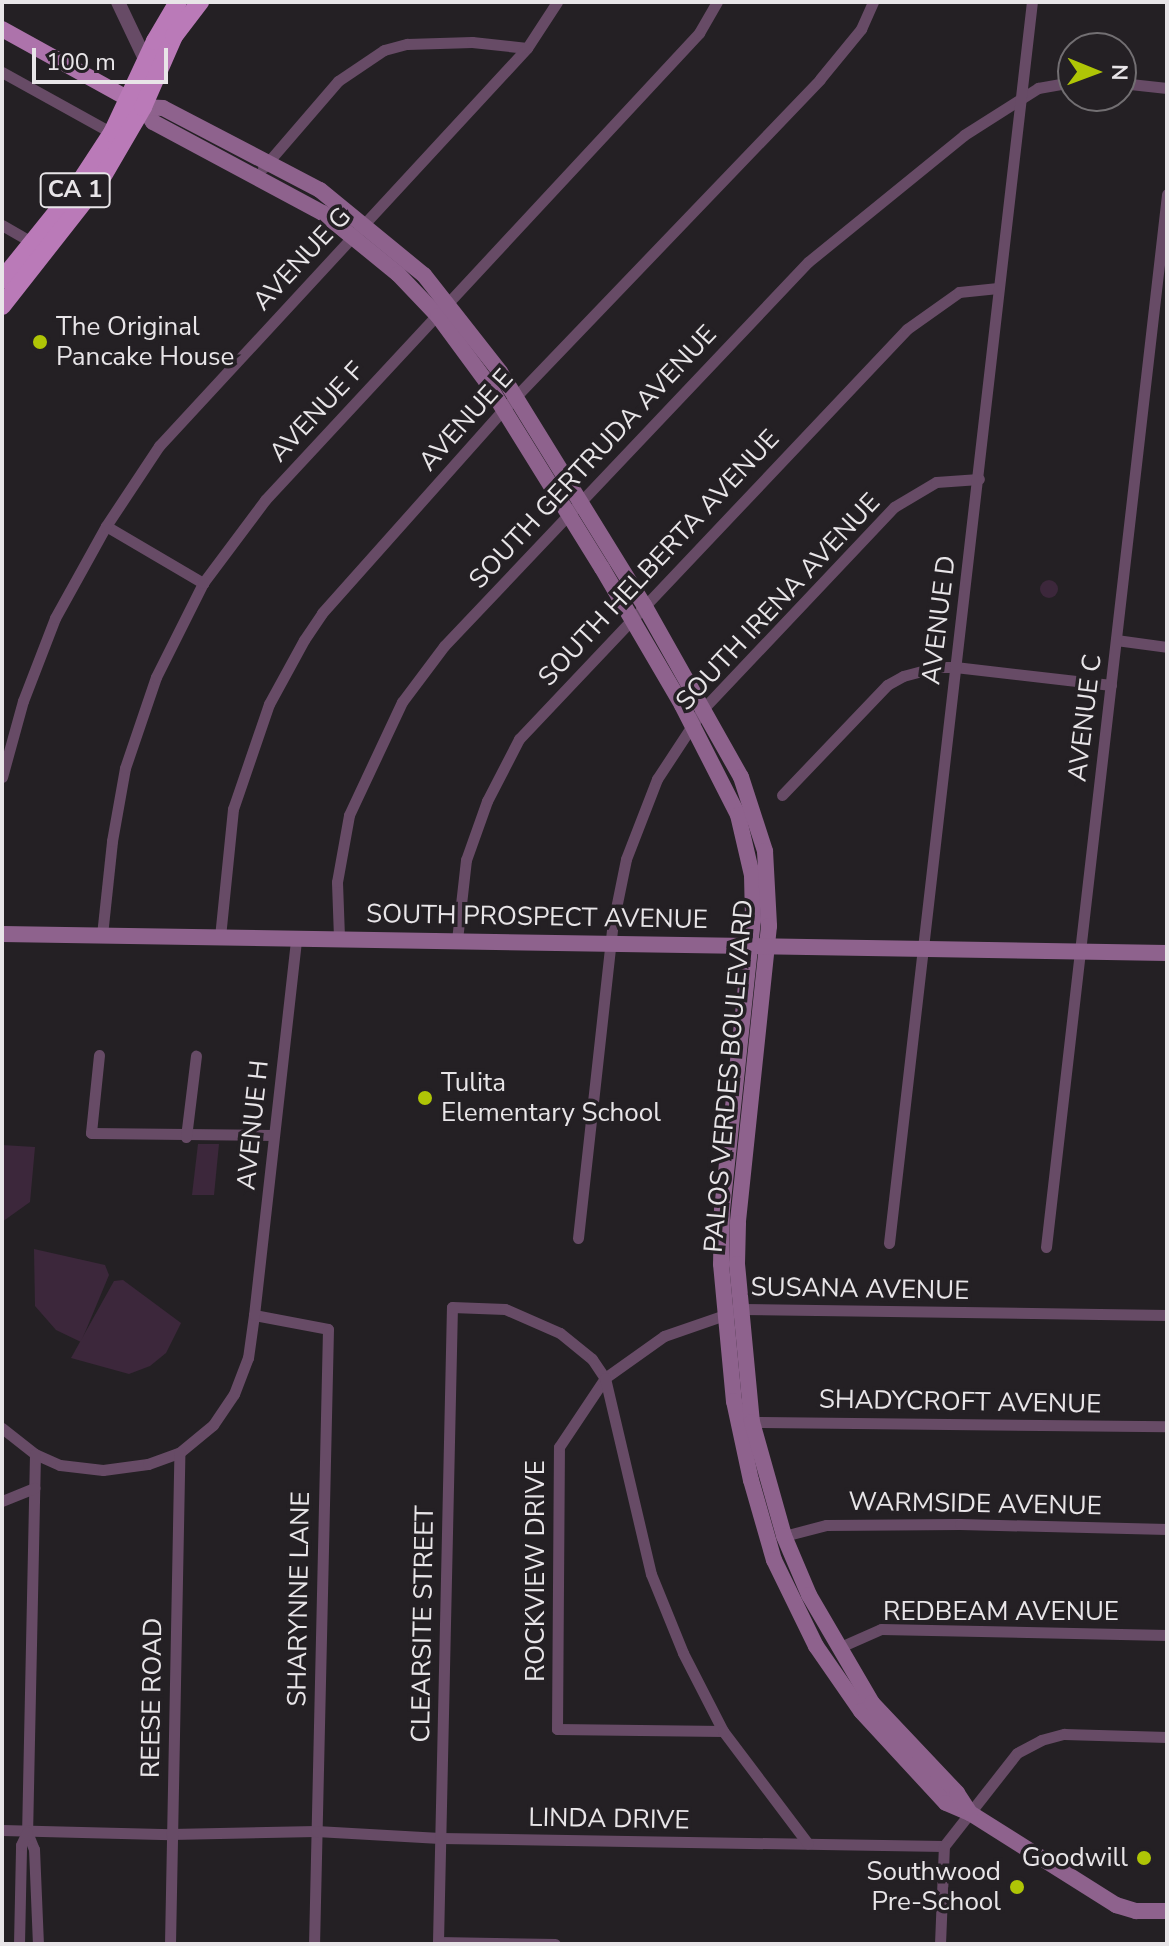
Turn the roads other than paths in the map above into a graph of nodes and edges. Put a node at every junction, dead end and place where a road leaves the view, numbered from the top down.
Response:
1 (118, 2) edge
2 (178, 2) edge
3 (190, 2) edge
4 (200, 2) edge
5 (557, 2) edge
6 (717, 2) edge
7 (873, 2) edge
8 (1032, 2) edge
9 (181, 25) junction
10 (2, 29) edge
11 (527, 48) junction
12 (146, 61) junction
13 (2, 72) edge
14 (1057, 85) edge
15 (1137, 85) edge
16 (1167, 88) edge
17 (1021, 98) junction
18 (136, 103) junction
19 (112, 133) junction
20 (268, 160) junction
21 (258, 175) junction
22 (1167, 194) edge
23 (2, 225) edge
24 (359, 230) junction
25 (40, 247) junction
26 (2, 280) edge
27 (998, 288) junction
28 (2, 306) edge
29 (444, 310) junction
30 (508, 404) junction
31 (979, 479) junction
32 (581, 501) junction
33 (568, 515) junction
34 (106, 526) junction
35 (203, 583) junction
36 (644, 605) junction
37 (631, 618) junction
38 (1116, 640) junction
39 (1167, 647) edge
40 (955, 667) junction
41 (1111, 685) junction
42 (703, 709) junction
43 (693, 725) junction
44 (2, 777) edge
45 (782, 795) dead end
46 (2, 934) edge
47 (102, 935) junction
48 (220, 937) junction
49 (339, 937) junction
50 (296, 939) junction
51 (457, 940) junction
52 (612, 943) junction
53 (760, 945) junction
54 (925, 947) junction
55 (1080, 951) junction
56 (1167, 953) edge
57 (99, 1055) dead end
58 (196, 1056) dead end
59 (273, 1135) junction
60 (186, 1137) junction
61 (578, 1238) dead end
62 (889, 1243) dead end
63 (1046, 1247) dead end
64 (734, 1311) junction
65 (254, 1315) junction
66 (1167, 1315) edge
67 (605, 1378) junction
68 (752, 1422) junction
69 (1167, 1426) edge
70 (2, 1428) edge
71 (179, 1453) junction
72 (35, 1454) junction
73 (761, 1484) junction
74 (34, 1488) junction
75 (2, 1501) edge
76 (1167, 1529) edge
77 (784, 1536) junction
78 (802, 1599) junction
79 (1167, 1635) edge
80 (838, 1648) junction
81 (866, 1707) junction
82 (723, 1731) junction
83 (1167, 1737) edge
84 (970, 1813) junction
85 (2, 1830) edge
86 (316, 1831) junction
87 (27, 1832) junction
88 (171, 1834) junction
89 (440, 1838) junction
90 (808, 1844) junction
91 (944, 1846) junction
92 (1167, 1911) edge
93 (19, 1944) edge
94 (38, 1944) edge
95 (170, 1944) edge
96 (314, 1944) edge
97 (555, 1944) edge
98 (940, 1944) edge

1 - 12 street
2 - 12 highway, CA 1
3 - 9 highway
4 - 9 highway, CA 1
5 - 11 street, AVENUE G
6 - 29 street, AVENUE F
7 - 30 street, AVENUE E
8 - 17 street, AVENUE D
9 - 18 highway, CA 1
10 - 18 main road, PALOS VERDES BOULEVARD
11 - 20 street
11 - 24 street, AVENUE G
12 - 18 highway, CA 1
13 - 19 street
14 - 17 street, SOUTH GERTRUDA AVENUE
15 - 16 street
17 - 27 street, AVENUE D
17 - 32 street, SOUTH GERTRUDA AVENUE
18 - 19 highway, CA 1
18 - 20 main road, PALOS VERDES BOULEVARD
18 - 21 main road, PALOS VERDES BOULEVARD
18 - 25 highway, CA 1
19 - 25 highway, CA 1
20 - 21 street
20 - 24 main road, PALOS VERDES BOULEVARD
21 - 24 main road, PALOS VERDES BOULEVARD
22 - 38 street, AVENUE C
23 - 25 street
24 - 29 main road, PALOS VERDES BOULEVARD
24 - 34 street, AVENUE G
25 - 26 highway, CA 1
25 - 28 highway, CA 1
27 - 31 street, AVENUE D
27 - 36 street, SOUTH HELBERTA AVENUE
29 - 30 main road, PALOS VERDES BOULEVARD
29 - 35 street, AVENUE F
30 - 32 main road, PALOS VERDES BOULEVARD
30 - 33 main road, PALOS VERDES BOULEVARD
30 - 48 street, AVENUE E
31 - 40 street, AVENUE D
31 - 42 street, SOUTH IRENA AVENUE
32 - 33 street, SOUTH GERTRUDA AVENUE
32 - 36 main road, PALOS VERDES BOULEVARD
33 - 37 main road, PALOS VERDES BOULEVARD
33 - 49 street, SOUTH GERTRUDA AVENUE
34 - 35 street
34 - 44 street, AVENUE G
35 - 47 street, AVENUE F
36 - 37 street, SOUTH HELBERTA AVENUE
36 - 42 main road, PALOS VERDES BOULEVARD
37 - 43 main road, PALOS VERDES BOULEVARD
37 - 51 street, SOUTH HELBERTA AVENUE
38 - 39 street
38 - 41 street, AVENUE C
40 - 41 street
40 - 45 street
40 - 54 street, AVENUE D
41 - 55 street, AVENUE C
42 - 43 street, SOUTH IRENA AVENUE
42 - 53 main road, PALOS VERDES BOULEVARD
43 - 52 street, SOUTH IRENA AVENUE
43 - 53 main road, PALOS VERDES BOULEVARD
46 - 47 main road, SOUTH PROSPECT AVENUE
47 - 48 main road, SOUTH PROSPECT AVENUE
48 - 50 main road, SOUTH PROSPECT AVENUE
49 - 50 main road, SOUTH PROSPECT AVENUE
49 - 51 main road, SOUTH PROSPECT AVENUE
50 - 59 street, AVENUE H
51 - 52 main road, SOUTH PROSPECT AVENUE
52 - 53 main road, SOUTH PROSPECT AVENUE
52 - 61 street, SOUTH IRENA AVENUE
53 - 54 main road, SOUTH PROSPECT AVENUE
53 - 64 main road, PALOS VERDES BOULEVARD
54 - 55 main road, SOUTH PROSPECT AVENUE
54 - 62 street, AVENUE D
55 - 56 main road, SOUTH PROSPECT AVENUE
55 - 63 street, AVENUE C
57 - 60 street
58 - 60 street
59 - 60 street
59 - 65 street, AVENUE H
64 - 66 street, SUSANA AVENUE
64 - 67 street, SUSANA AVENUE
64 - 68 main road, PALOS VERDES BOULEVARD
64 - 73 main road, PALOS VERDES BOULEVARD
65 - 71 street, AVENUE H
65 - 86 street, SHARYNNE LANE
67 - 82 street
67 - 82 street, ROCKVIEW DRIVE
67 - 89 street, CLEARSITE STREET
68 - 69 street, SHADYCROFT AVENUE
68 - 73 main road, PALOS VERDES BOULEVARD
70 - 72 street
71 - 72 street
71 - 88 street, REESE ROAD
72 - 74 street
73 - 77 main road, PALOS VERDES BOULEVARD
73 - 78 main road, PALOS VERDES BOULEVARD
74 - 75 street
74 - 87 street
76 - 77 street, WARMSIDE AVENUE
77 - 78 main road, PALOS VERDES BOULEVARD
78 - 80 main road, PALOS VERDES BOULEVARD
78 - 81 main road, PALOS VERDES BOULEVARD
79 - 80 street, REDBEAM AVENUE
80 - 81 main road, PALOS VERDES BOULEVARD
81 - 84 main road, PALOS VERDES BOULEVARD
82 - 90 street
83 - 84 street
84 - 91 street
84 - 92 main road, PALOS VERDES BOULEVARD
85 - 87 street, LINDA DRIVE
86 - 88 street, LINDA DRIVE
86 - 89 street, LINDA DRIVE
86 - 96 street, SHARYNNE LANE
87 - 88 street, LINDA DRIVE
87 - 93 street
87 - 94 street
88 - 95 street, REESE ROAD
89 - 90 street, LINDA DRIVE
89 - 97 street, CLEARSITE STREET
90 - 91 street, LINDA DRIVE
91 - 98 street

